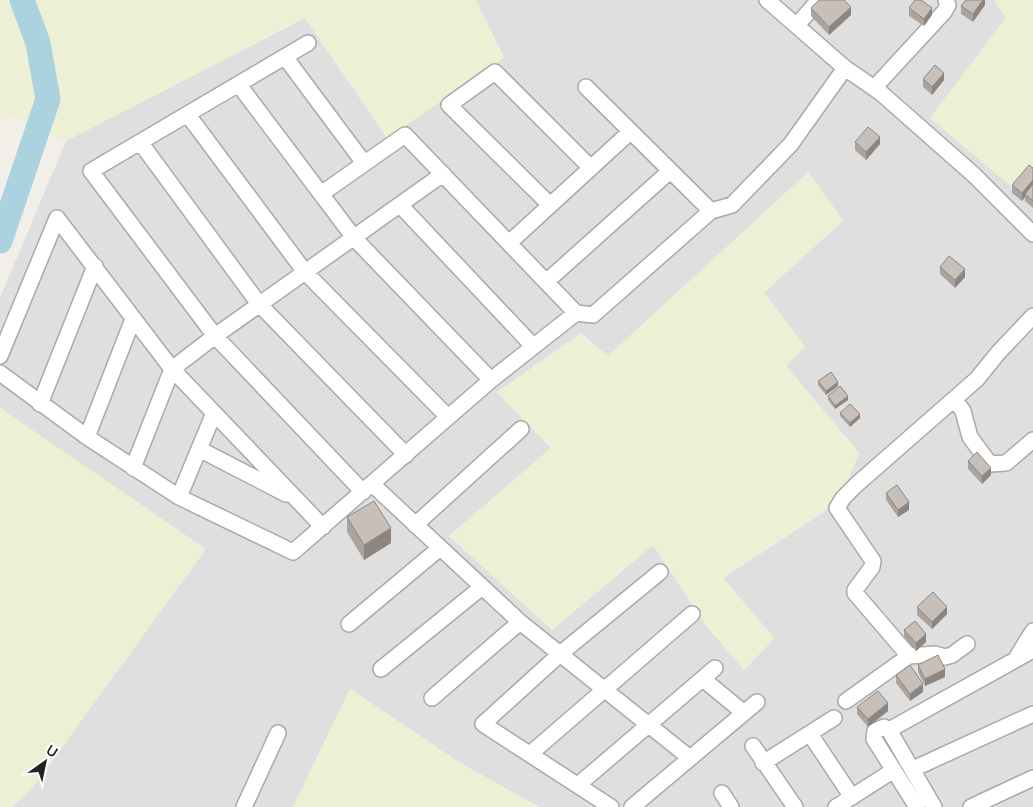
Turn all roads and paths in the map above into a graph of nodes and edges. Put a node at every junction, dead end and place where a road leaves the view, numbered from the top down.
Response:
1 (767, 0) edge
2 (819, 0) edge
3 (946, 0) edge
4 (797, 25) junction
5 (308, 43) dead end
6 (285, 57) junction
7 (845, 68) junction
8 (239, 85) junction
9 (586, 88) dead end
10 (874, 88) junction
11 (188, 114) junction
12 (630, 132) junction
13 (140, 142) junction
14 (364, 163) junction
15 (591, 168) junction
16 (670, 171) junction
17 (443, 174) junction
18 (320, 194) junction
19 (550, 205) junction
20 (401, 206) junction
21 (711, 211) junction
22 (1033, 234) edge
23 (355, 238) junction
24 (509, 243) junction
25 (95, 266) junction
26 (306, 272) junction
27 (546, 282) junction
28 (259, 304) junction
29 (576, 314) junction
30 (1033, 316) edge
31 (133, 319) junction
32 (215, 336) junction
33 (533, 346) junction
34 (0, 356) edge
35 (172, 369) junction
36 (0, 373) edge
37 (491, 380) junction
38 (954, 399) junction
39 (40, 404) junction
40 (214, 413) junction
41 (448, 417) junction
42 (521, 429) dead end
43 (87, 437) junction
44 (1033, 440) edge
45 (199, 449) junction
46 (406, 455) junction
47 (133, 468) junction
48 (368, 488) junction
49 (179, 497) junction
50 (299, 500) junction
51 (415, 525) junction
52 (323, 527) junction
53 (440, 548) junction
54 (660, 572) dead end
55 (482, 586) junction
56 (692, 614) dead end
57 (520, 622) junction
58 (349, 624) dead end
59 (1033, 631) edge
60 (967, 644) dead end
61 (1033, 650) edge
62 (560, 654) junction
63 (909, 656) junction
64 (1017, 657) junction
65 (716, 668) dead end
66 (381, 669) dead end
67 (703, 679) junction
68 (604, 690) junction
69 (432, 698) dead end
70 (846, 701) dead end
71 (757, 702) dead end
72 (744, 713) junction
73 (1033, 714) edge
74 (834, 718) dead end
75 (648, 725) junction
76 (889, 730) junction
77 (278, 733) dead end
78 (810, 734) junction
79 (753, 746) dead end
80 (530, 754) junction
81 (690, 758) junction
82 (763, 763) junction
83 (913, 769) junction
84 (894, 770) junction
85 (1033, 778) edge
86 (578, 785) junction
87 (722, 793) dead end
88 (852, 797) junction
89 (244, 807) edge
90 (611, 807) edge
91 (632, 807) edge
92 (731, 807) edge
93 (795, 807) edge
94 (836, 807) edge
95 (917, 807) edge
96 (933, 807) edge
97 (971, 807) edge

1 - 4 street
2 - 4 street
3 - 10 street
4 - 7 street
5 - 6 street
6 - 8 street
6 - 14 street
7 - 10 street
7 - 21 street
8 - 11 street
8 - 18 street
9 - 12 street
10 - 22 street
11 - 13 street
11 - 26 street
12 - 15 street
12 - 16 street
13 - 28 street
13 - 32 street
14 - 17 street
14 - 18 street
15 - 19 street
15 - 19 street
16 - 21 street
16 - 27 street
17 - 20 street
17 - 24 street
18 - 23 street
19 - 24 street
20 - 23 street
20 - 33 street
21 - 29 street
23 - 26 street
23 - 37 street
24 - 27 street
25 - 31 street
25 - 34 street
25 - 39 street
26 - 28 street
26 - 41 street
27 - 29 street
28 - 32 street
28 - 46 street
29 - 33 street
30 - 38 street
31 - 35 street
31 - 43 street
32 - 35 street
32 - 48 street
33 - 37 street
35 - 40 street
35 - 47 street
36 - 39 street
37 - 41 street
38 - 44 street
38 - 63 street
39 - 43 street
40 - 45 street
40 - 50 street
41 - 46 street
42 - 51 street
43 - 47 street
45 - 49 street
45 - 50 street
46 - 48 street
47 - 49 street
48 - 51 street
48 - 52 street
49 - 52 street
50 - 52 street
51 - 53 street
53 - 55 street
53 - 58 street
54 - 62 street
55 - 57 street
55 - 66 street
56 - 68 street
57 - 62 street
57 - 69 street
59 - 64 street
60 - 63 street
61 - 64 street
62 - 68 street
62 - 80 street
63 - 70 street
64 - 76 street
65 - 67 street
67 - 72 street
67 - 75 street
68 - 75 street
68 - 80 street
71 - 72 street
72 - 81 street
73 - 83 street
74 - 78 street
75 - 81 street
75 - 86 street
76 - 83 street
76 - 84 street
77 - 89 street
78 - 82 street
78 - 88 street
79 - 82 street
80 - 86 street
81 - 91 street
82 - 93 street
83 - 96 street
84 - 88 street
84 - 95 street
85 - 97 street
86 - 90 street
87 - 92 street
88 - 94 street

